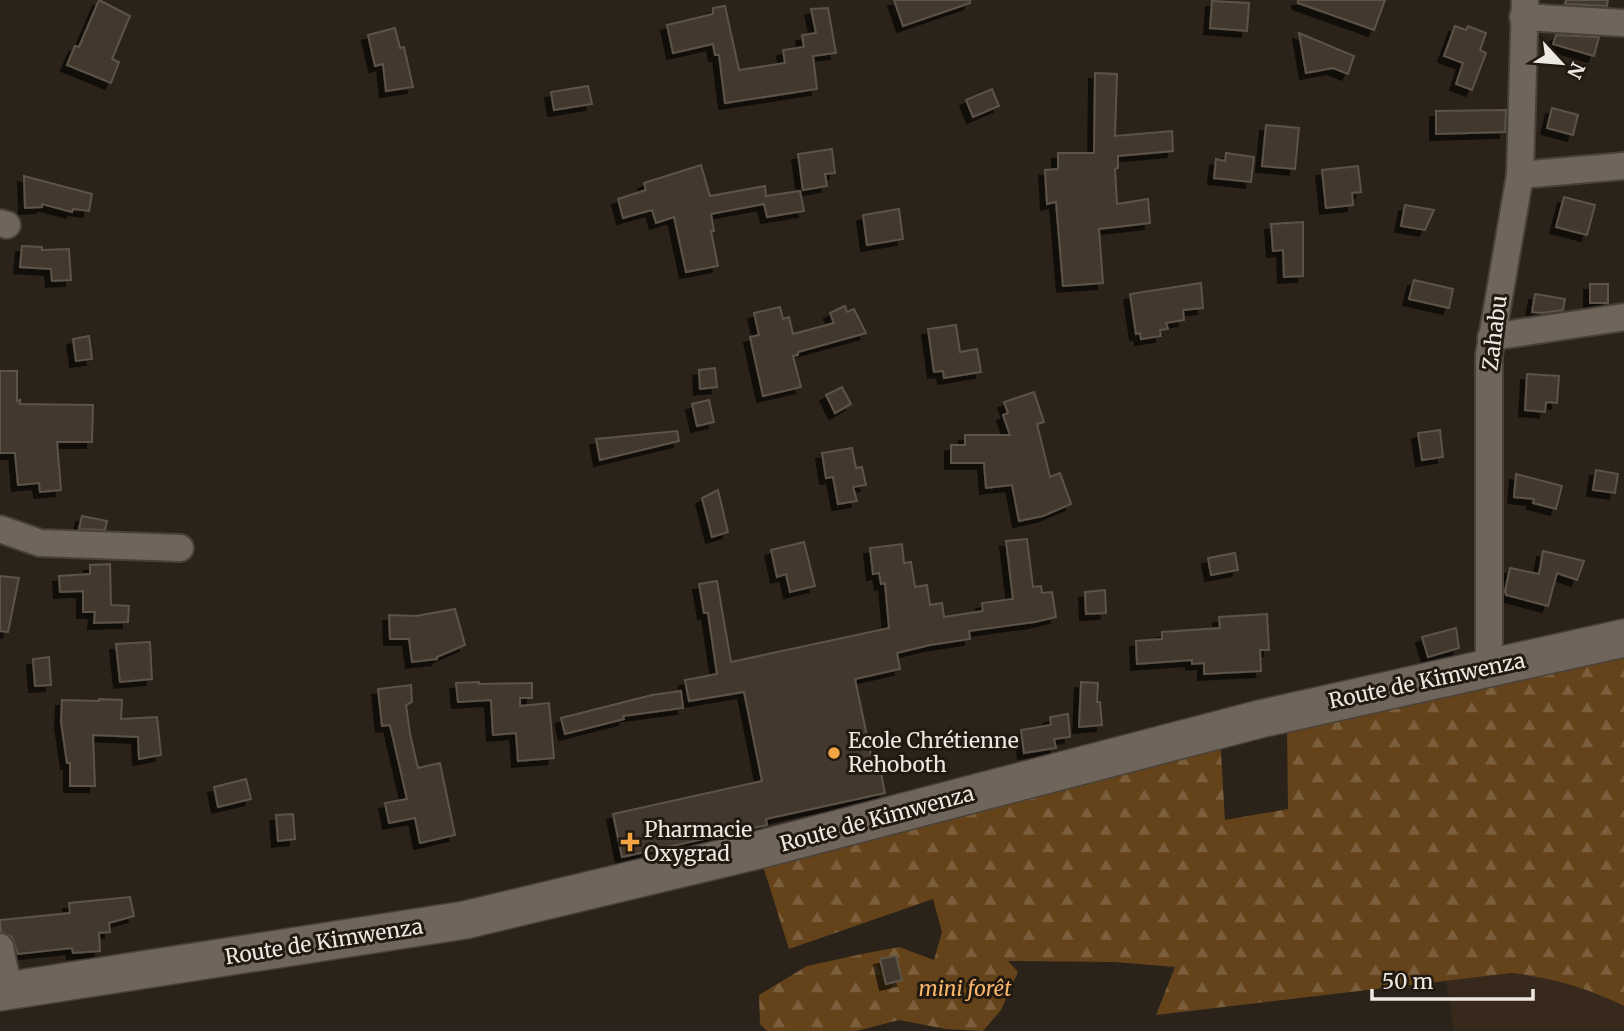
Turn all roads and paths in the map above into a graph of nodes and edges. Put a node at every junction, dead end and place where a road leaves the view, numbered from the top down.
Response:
1 (1524, 9) edge
2 (1624, 23) edge
3 (1624, 166) edge
4 (1520, 175) junction
5 (1624, 317) edge
6 (1491, 337) junction
7 (0, 529) edge
8 (180, 548) dead end
9 (1624, 638) edge
10 (1489, 668) junction
11 (0, 947) edge
12 (4, 992) edge

1 - 2 street
1 - 4 street, Zahabu
3 - 4 street
4 - 6 street, Zahabu
5 - 6 street
6 - 10 street, Zahabu
7 - 8 street
9 - 10 street, Route de Kimwenza
10 - 12 street, Route de Kimwenza
11 - 12 street

